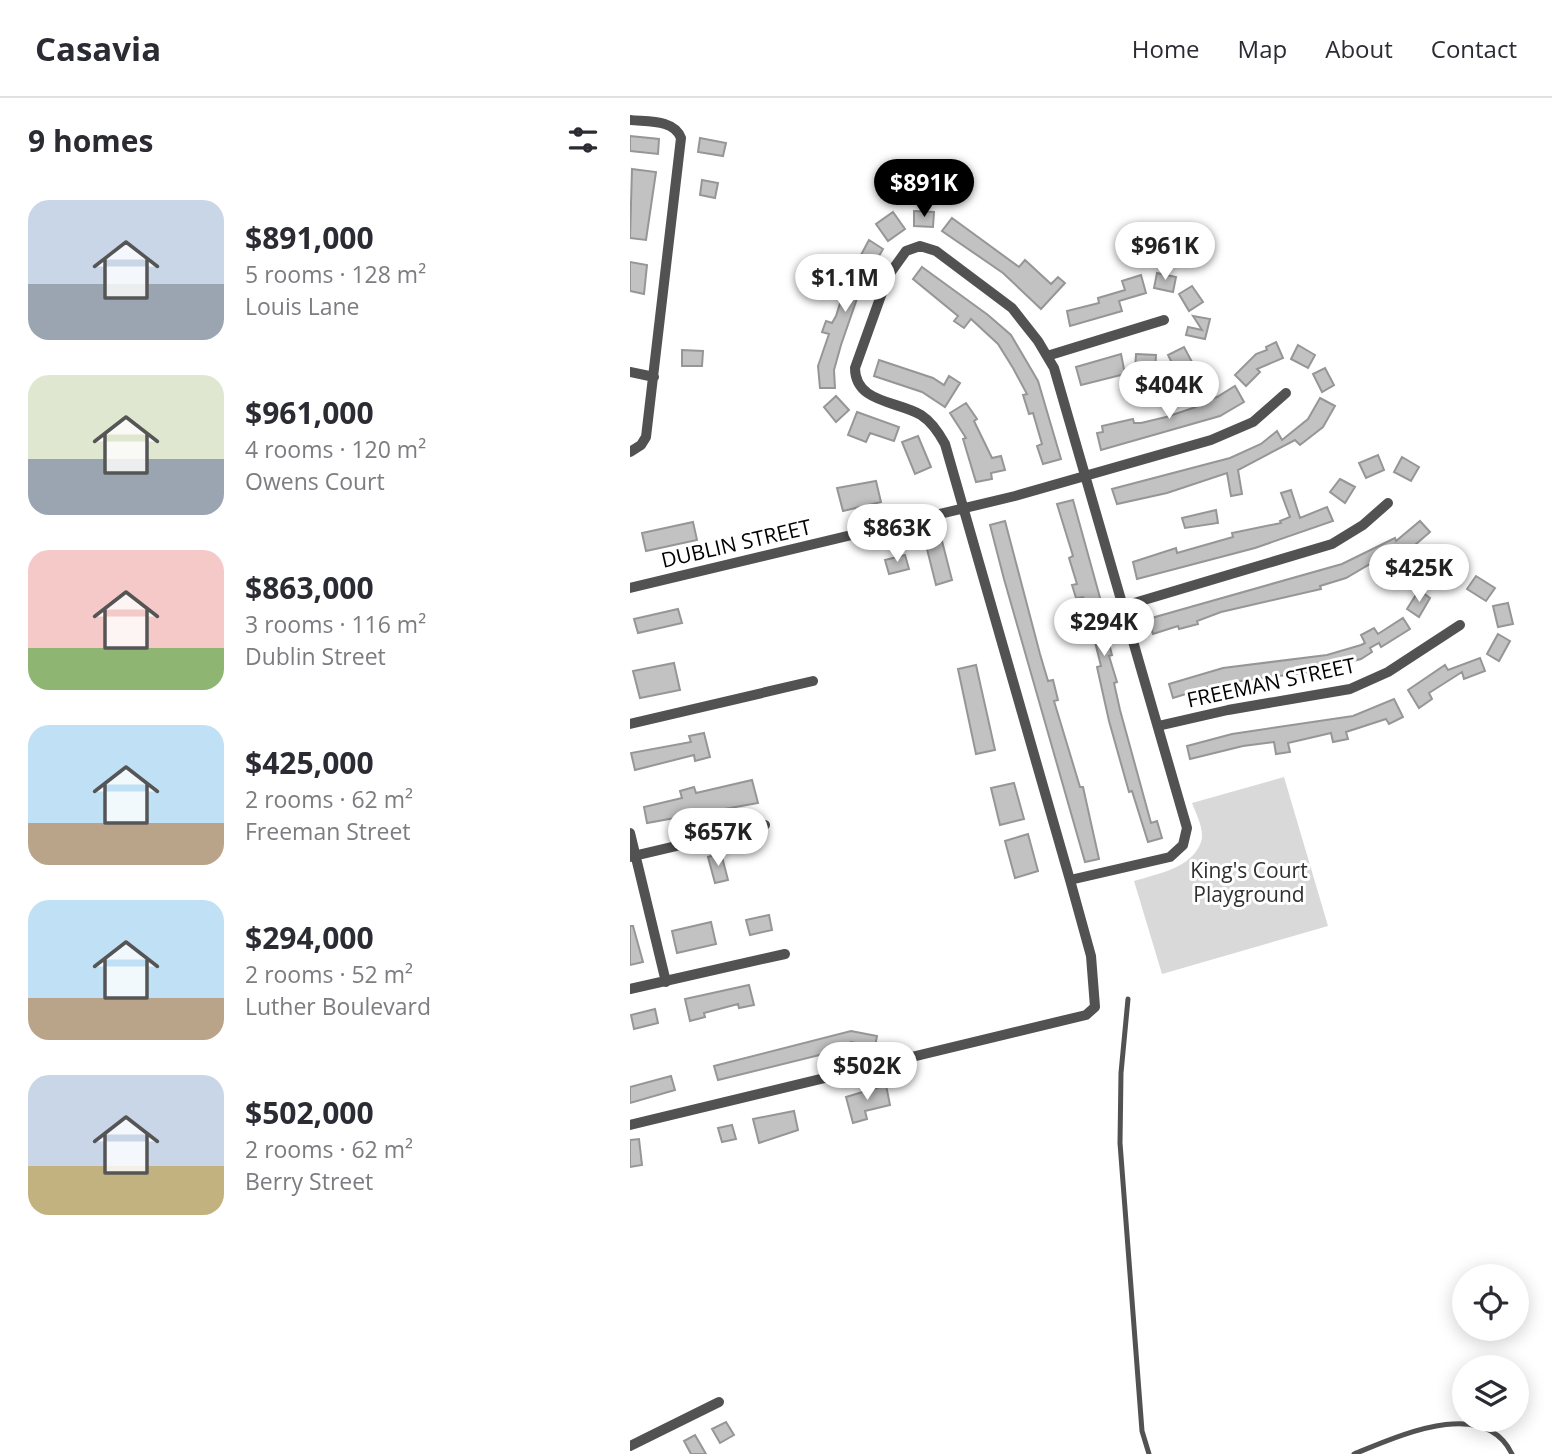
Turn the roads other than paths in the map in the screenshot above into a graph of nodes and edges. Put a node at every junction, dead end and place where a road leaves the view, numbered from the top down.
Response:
1 (630, 120) edge
2 (1164, 320) dead end
3 (1047, 356) junction
4 (630, 372) edge
5 (654, 377) junction
6 (1286, 393) dead end
7 (630, 453) edge
8 (1086, 475) junction
9 (1388, 503) dead end
10 (964, 509) junction
11 (630, 588) edge
12 (1124, 606) junction
13 (1460, 625) dead end
14 (813, 681) dead end
15 (630, 724) edge
16 (1158, 726) junction
17 (765, 825) dead end
18 (630, 834) edge
19 (633, 857) edge
20 (1069, 880) junction
21 (785, 954) dead end
22 (666, 982) junction
23 (630, 989) edge
24 (1128, 999) dead end
25 (630, 1125) edge
26 (719, 1402) dead end
27 (630, 1446) edge
28 (1149, 1454) edge
29 (1354, 1454) edge
30 (1513, 1454) edge

1 - 5 street
2 - 3 street
3 - 8 street
3 - 10 street
4 - 5 street
5 - 7 street
6 - 8 street, DUBLIN STREET
8 - 10 street, DUBLIN STREET
8 - 12 street
9 - 12 street
10 - 11 street, DUBLIN STREET
10 - 20 street
12 - 16 street
13 - 16 street, FREEMAN STREET
14 - 15 street
16 - 20 street
17 - 19 street
18 - 19 street
19 - 22 street
20 - 25 street
21 - 22 street
22 - 23 street
24 - 28 lane
26 - 27 street
29 - 30 lane

